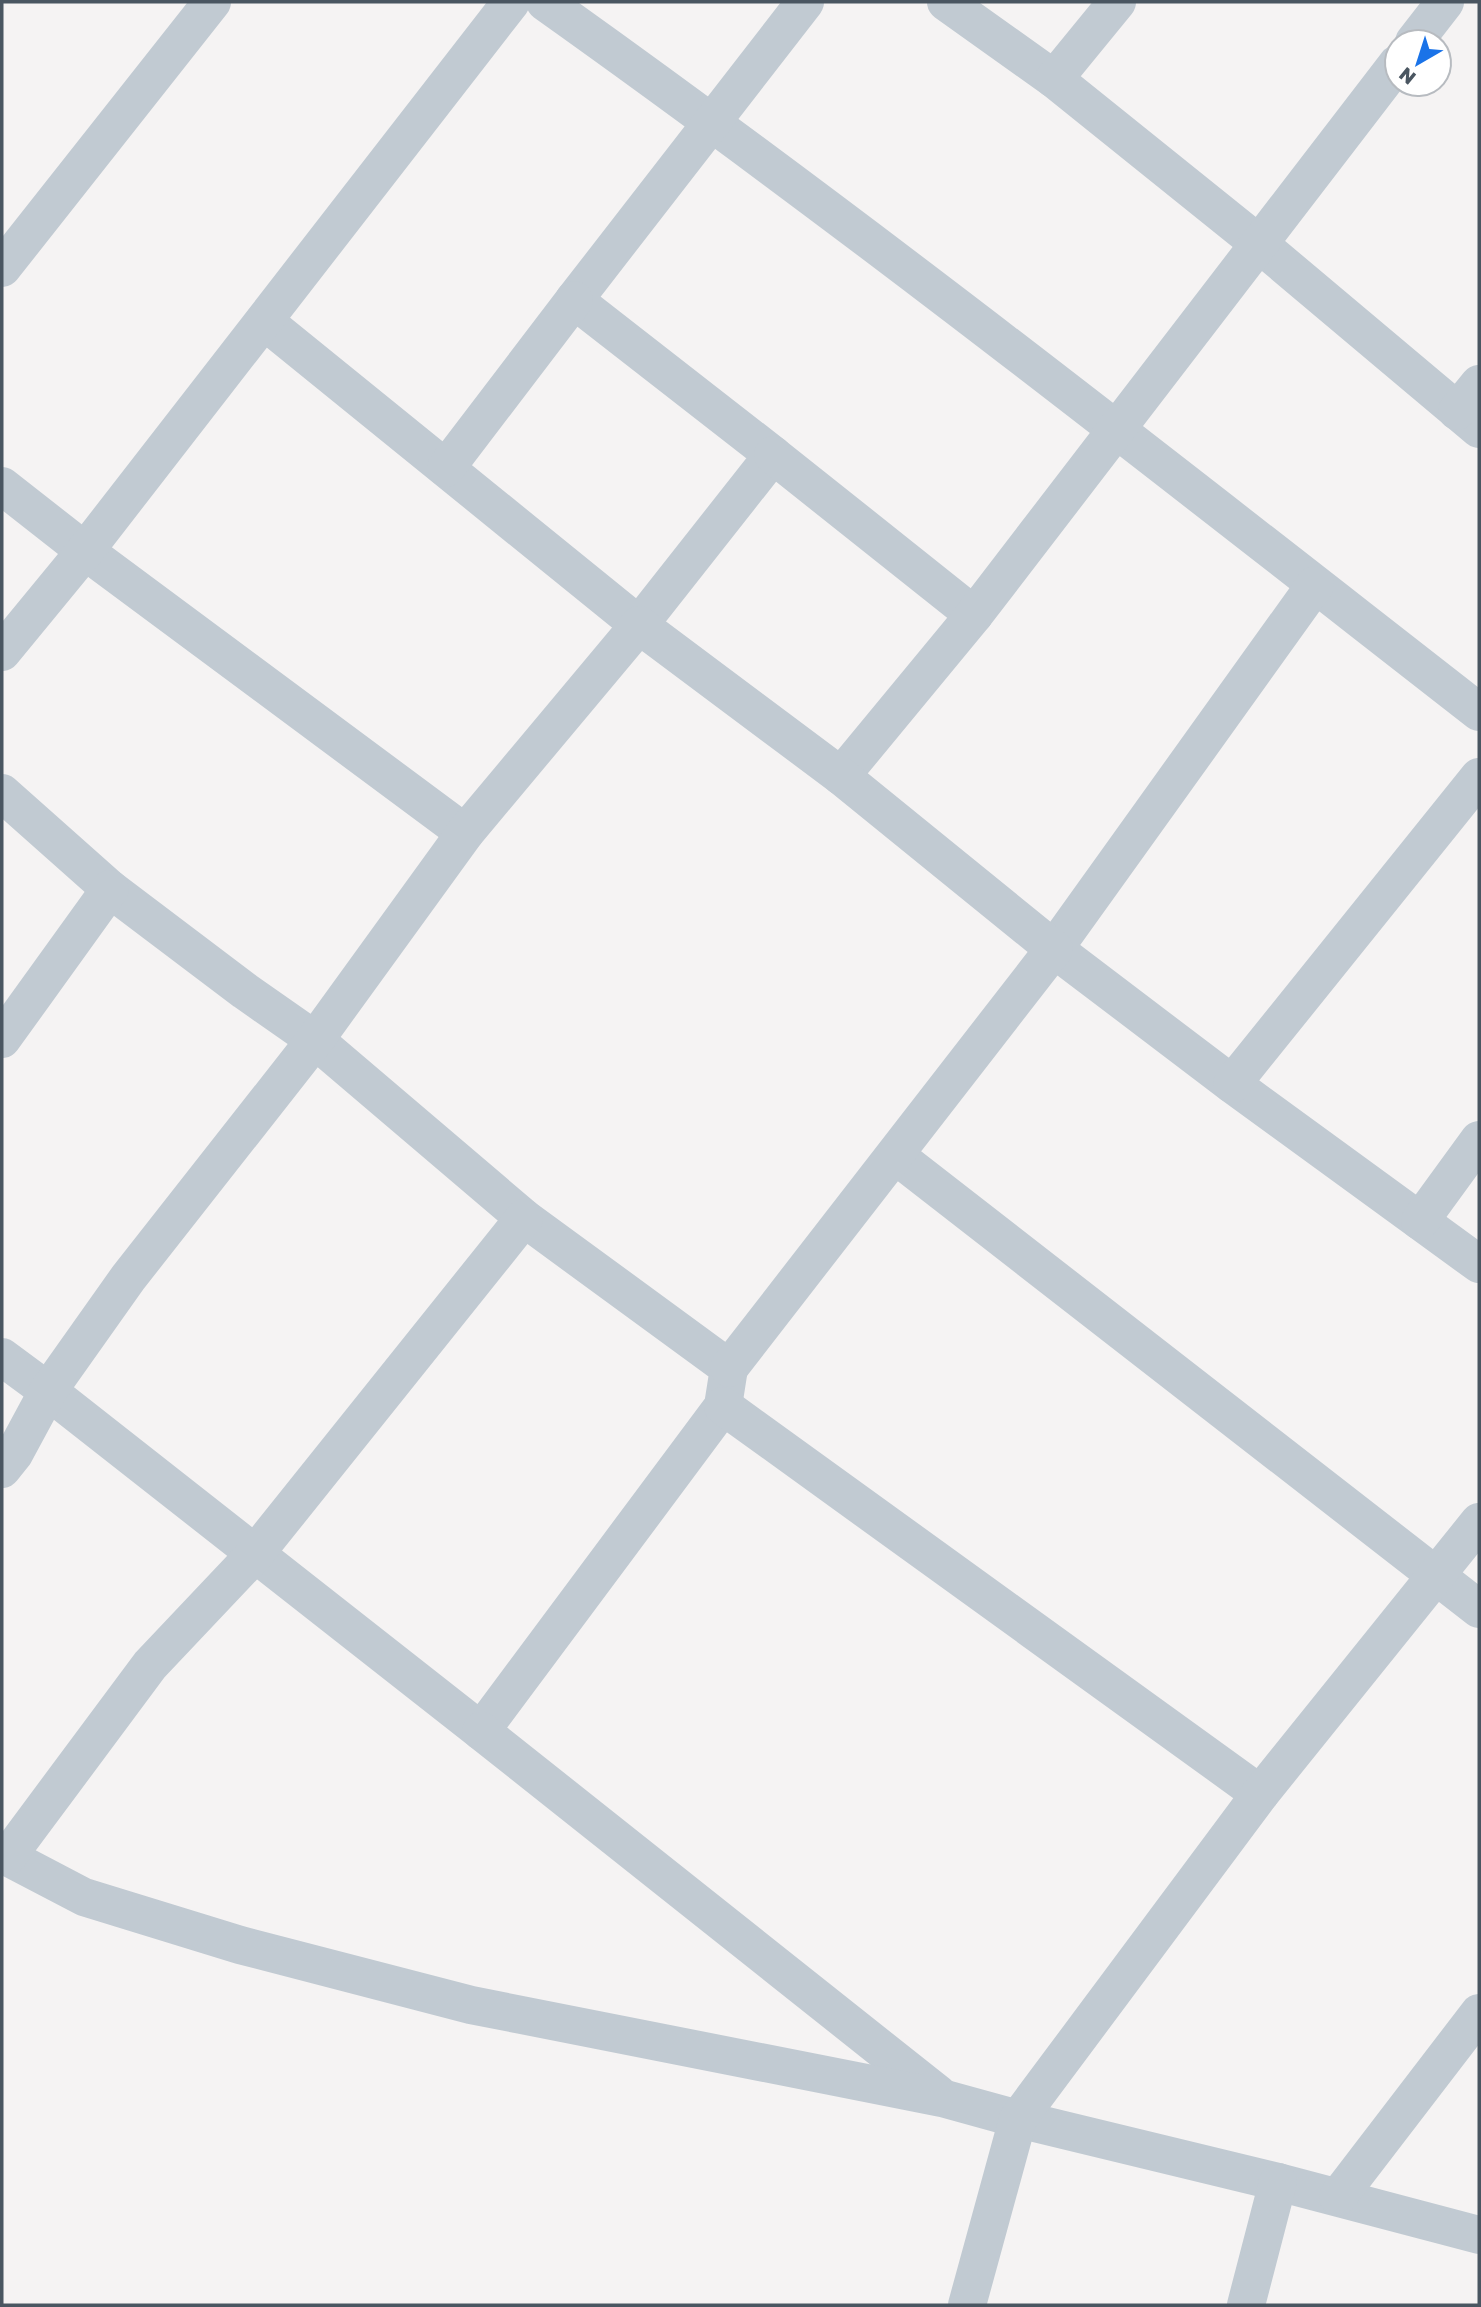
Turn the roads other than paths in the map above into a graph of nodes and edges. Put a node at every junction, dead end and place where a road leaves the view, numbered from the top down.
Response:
1 (212, 2) edge
2 (511, 2) edge
3 (545, 2) edge
4 (805, 2) edge
5 (946, 2) edge
6 (1117, 2) edge
7 (1445, 2) edge
8 (1425, 28) edge
9 (1054, 79) junction
10 (1383, 82) edge
11 (713, 121) junction
12 (1258, 243) junction
13 (2, 268) edge
14 (574, 300) junction
15 (264, 321) junction
16 (1472, 408) edge
17 (1117, 429) junction
18 (773, 455) junction
19 (446, 468) junction
20 (2, 486) edge
21 (85, 551) junction
22 (1315, 584) junction
23 (974, 615) junction
24 (639, 625) junction
25 (2, 652) edge
26 (1479, 712) edge
27 (841, 776) junction
28 (1479, 777) edge
29 (2, 793) edge
30 (465, 833) junction
31 (110, 890) junction
32 (1054, 949) junction
33 (2, 1039) edge
34 (315, 1040) junction
35 (1232, 1084) junction
36 (1479, 1140) edge
37 (895, 1155) junction
38 (524, 1218) junction
39 (1420, 1221) junction
40 (1479, 1264) edge
41 (2, 1357) edge
42 (729, 1368) junction
43 (48, 1391) junction
44 (723, 1406) junction
45 (2, 1469) edge
46 (1479, 1522) edge
47 (255, 1554) junction
48 (1437, 1576) junction
49 (1479, 1608) edge
50 (481, 1731) junction
51 (1260, 1794) junction
52 (5, 1855) edge
53 (1479, 2013) edge
54 (942, 2098) junction
55 (1018, 2119) junction
56 (1278, 2182) junction
57 (1338, 2197) junction
58 (1479, 2235) edge
59 (967, 2305) edge
60 (1246, 2305) edge

1 - 13 street
2 - 15 street
3 - 11 street
4 - 11 street
5 - 9 street
6 - 9 street
7 - 8 street
9 - 12 street
10 - 12 street
11 - 14 street
11 - 17 street
12 - 16 street
12 - 17 street
14 - 18 street
14 - 19 street
15 - 19 street
15 - 21 street
17 - 22 street
17 - 23 street
18 - 23 street
18 - 24 street
19 - 24 street
20 - 21 street
21 - 25 street
21 - 30 street
22 - 26 street
22 - 32 street
23 - 27 street
24 - 27 street
24 - 30 street
27 - 32 street
28 - 35 street
29 - 31 street
30 - 34 street
31 - 33 street
31 - 34 street
32 - 35 street
32 - 37 street
34 - 38 street
34 - 43 street
35 - 39 street
36 - 39 street
37 - 42 street
37 - 48 street
38 - 42 street
38 - 47 street
39 - 40 street
41 - 43 street
42 - 44 street
43 - 45 street
43 - 47 street
44 - 50 street
44 - 51 street
46 - 48 street
47 - 50 street
47 - 52 street
48 - 49 street
48 - 51 street
50 - 54 street
51 - 55 street
52 - 54 street
53 - 57 street
54 - 55 street
55 - 56 street
55 - 59 street
56 - 57 street
56 - 60 street
57 - 58 street

